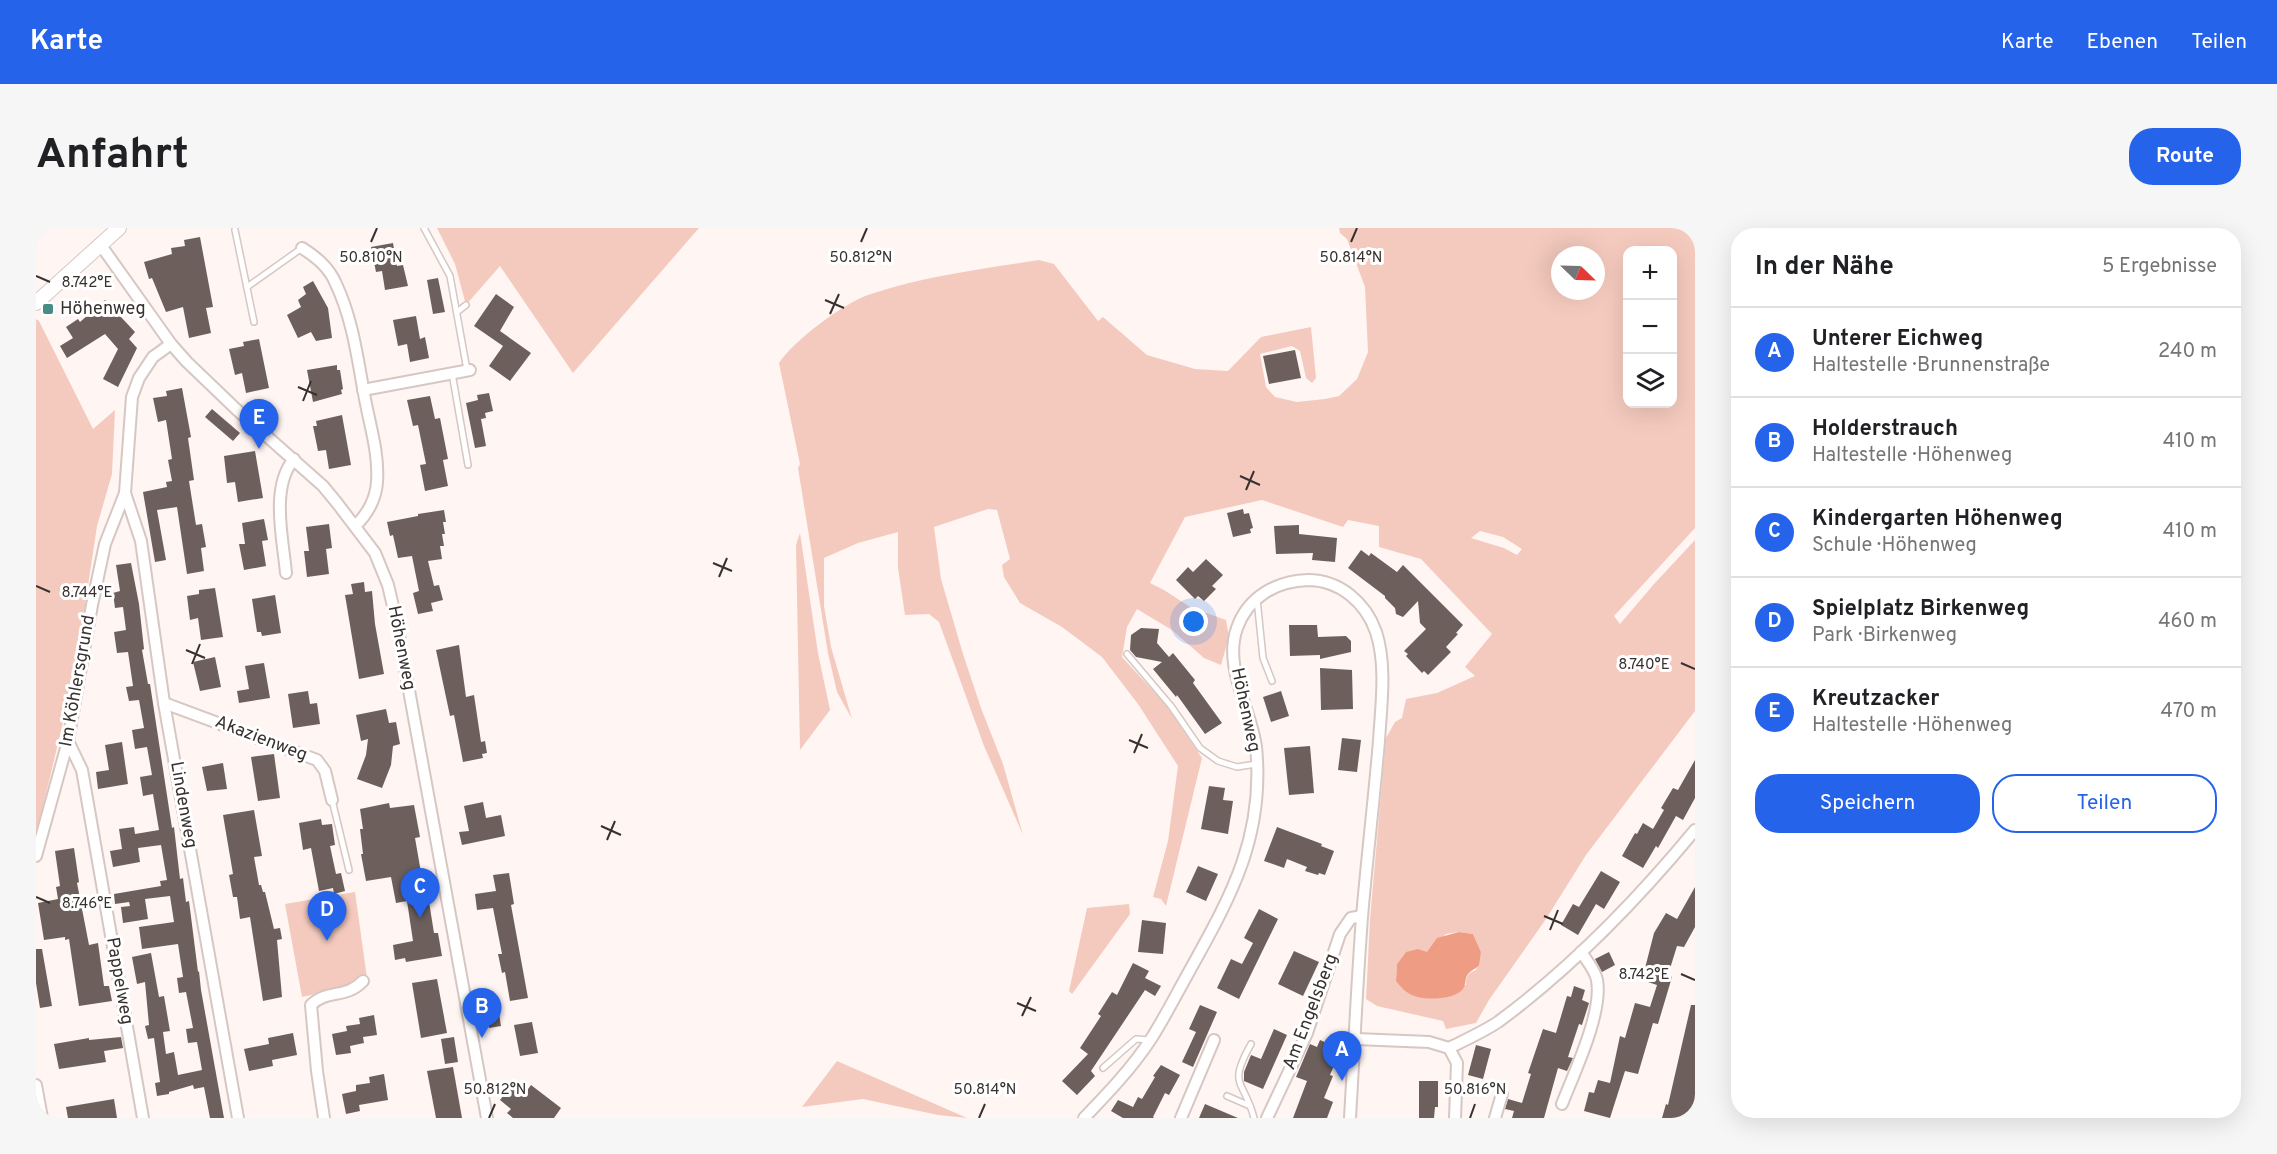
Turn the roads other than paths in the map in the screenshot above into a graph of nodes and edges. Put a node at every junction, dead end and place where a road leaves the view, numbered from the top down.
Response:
1 (119, 228) edge
2 (424, 228) edge
3 (235, 230) dead end
4 (100, 244) junction
5 (302, 248) joint
6 (247, 287) junction
7 (36, 303) edge
8 (466, 305) dead end
9 (457, 312) junction
10 (254, 322) dead end
11 (171, 344) junction
12 (469, 370) joint
13 (452, 373) junction
14 (363, 390) junction
15 (294, 459) junction
16 (468, 465) dead end
17 (125, 493) junction
18 (355, 526) junction
19 (286, 573) dead end
20 (1257, 598) junction
21 (1127, 654) dead end
22 (1272, 681) dead end
23 (164, 703) junction
24 (68, 741) junction
25 (1256, 764) junction
26 (332, 800) joint
27 (1695, 830) edge
28 (36, 856) edge
29 (348, 870) dead end
30 (1362, 916) junction
31 (1581, 952) junction
32 (363, 981) dead end
33 (1356, 1039) junction
34 (1150, 1040) junction
35 (1214, 1040) dead end
36 (1251, 1044) dead end
37 (1449, 1048) junction
38 (1103, 1068) dead end
39 (36, 1085) edge
40 (1502, 1094) dead end
41 (1227, 1096) dead end
42 (1562, 1104) dead end
43 (1251, 1106) junction
44 (42, 1118) edge
45 (143, 1118) edge
46 (238, 1118) edge
47 (324, 1118) edge
48 (486, 1118) edge
49 (1084, 1118) edge
50 (1181, 1118) edge
51 (1254, 1118) edge
52 (1267, 1118) edge
53 (1350, 1118) edge
54 (1455, 1118) edge
55 (1495, 1118) edge

1 - 4 street
2 - 9 lane
3 - 6 lane
4 - 7 street
4 - 11 street, Höhenweg
5 - 6 lane
5 - 14 street
6 - 10 lane
8 - 9 lane
9 - 12 lane
11 - 15 street, Höhenweg
11 - 17 street, Im Köhlersgrund
12 - 13 street
13 - 14 street
13 - 16 lane
14 - 18 street
15 - 18 street, Höhenweg
15 - 19 street
17 - 23 street, Lindenweg
17 - 24 street, Im Köhlersgrund
18 - 48 street, Höhenweg
20 - 22 lane
20 - 25 street, Höhenweg
20 - 30 street, Höhenweg
21 - 25 lane
23 - 26 street, Akazienweg
23 - 46 street, Lindenweg
24 - 28 street, Im Köhlersgrund
24 - 45 street, Pappelweg
25 - 34 street, Höhenweg
26 - 29 lane
27 - 31 street
30 - 33 street, Höhenweg
30 - 52 street, Am Engelsberg
31 - 37 street
31 - 42 street
32 - 47 street
33 - 37 street
33 - 53 street, Höhenweg
34 - 38 lane
34 - 49 street, Höhenweg
35 - 50 street
36 - 43 lane
37 - 54 street
39 - 44 street
40 - 55 street
41 - 43 lane
43 - 51 lane

